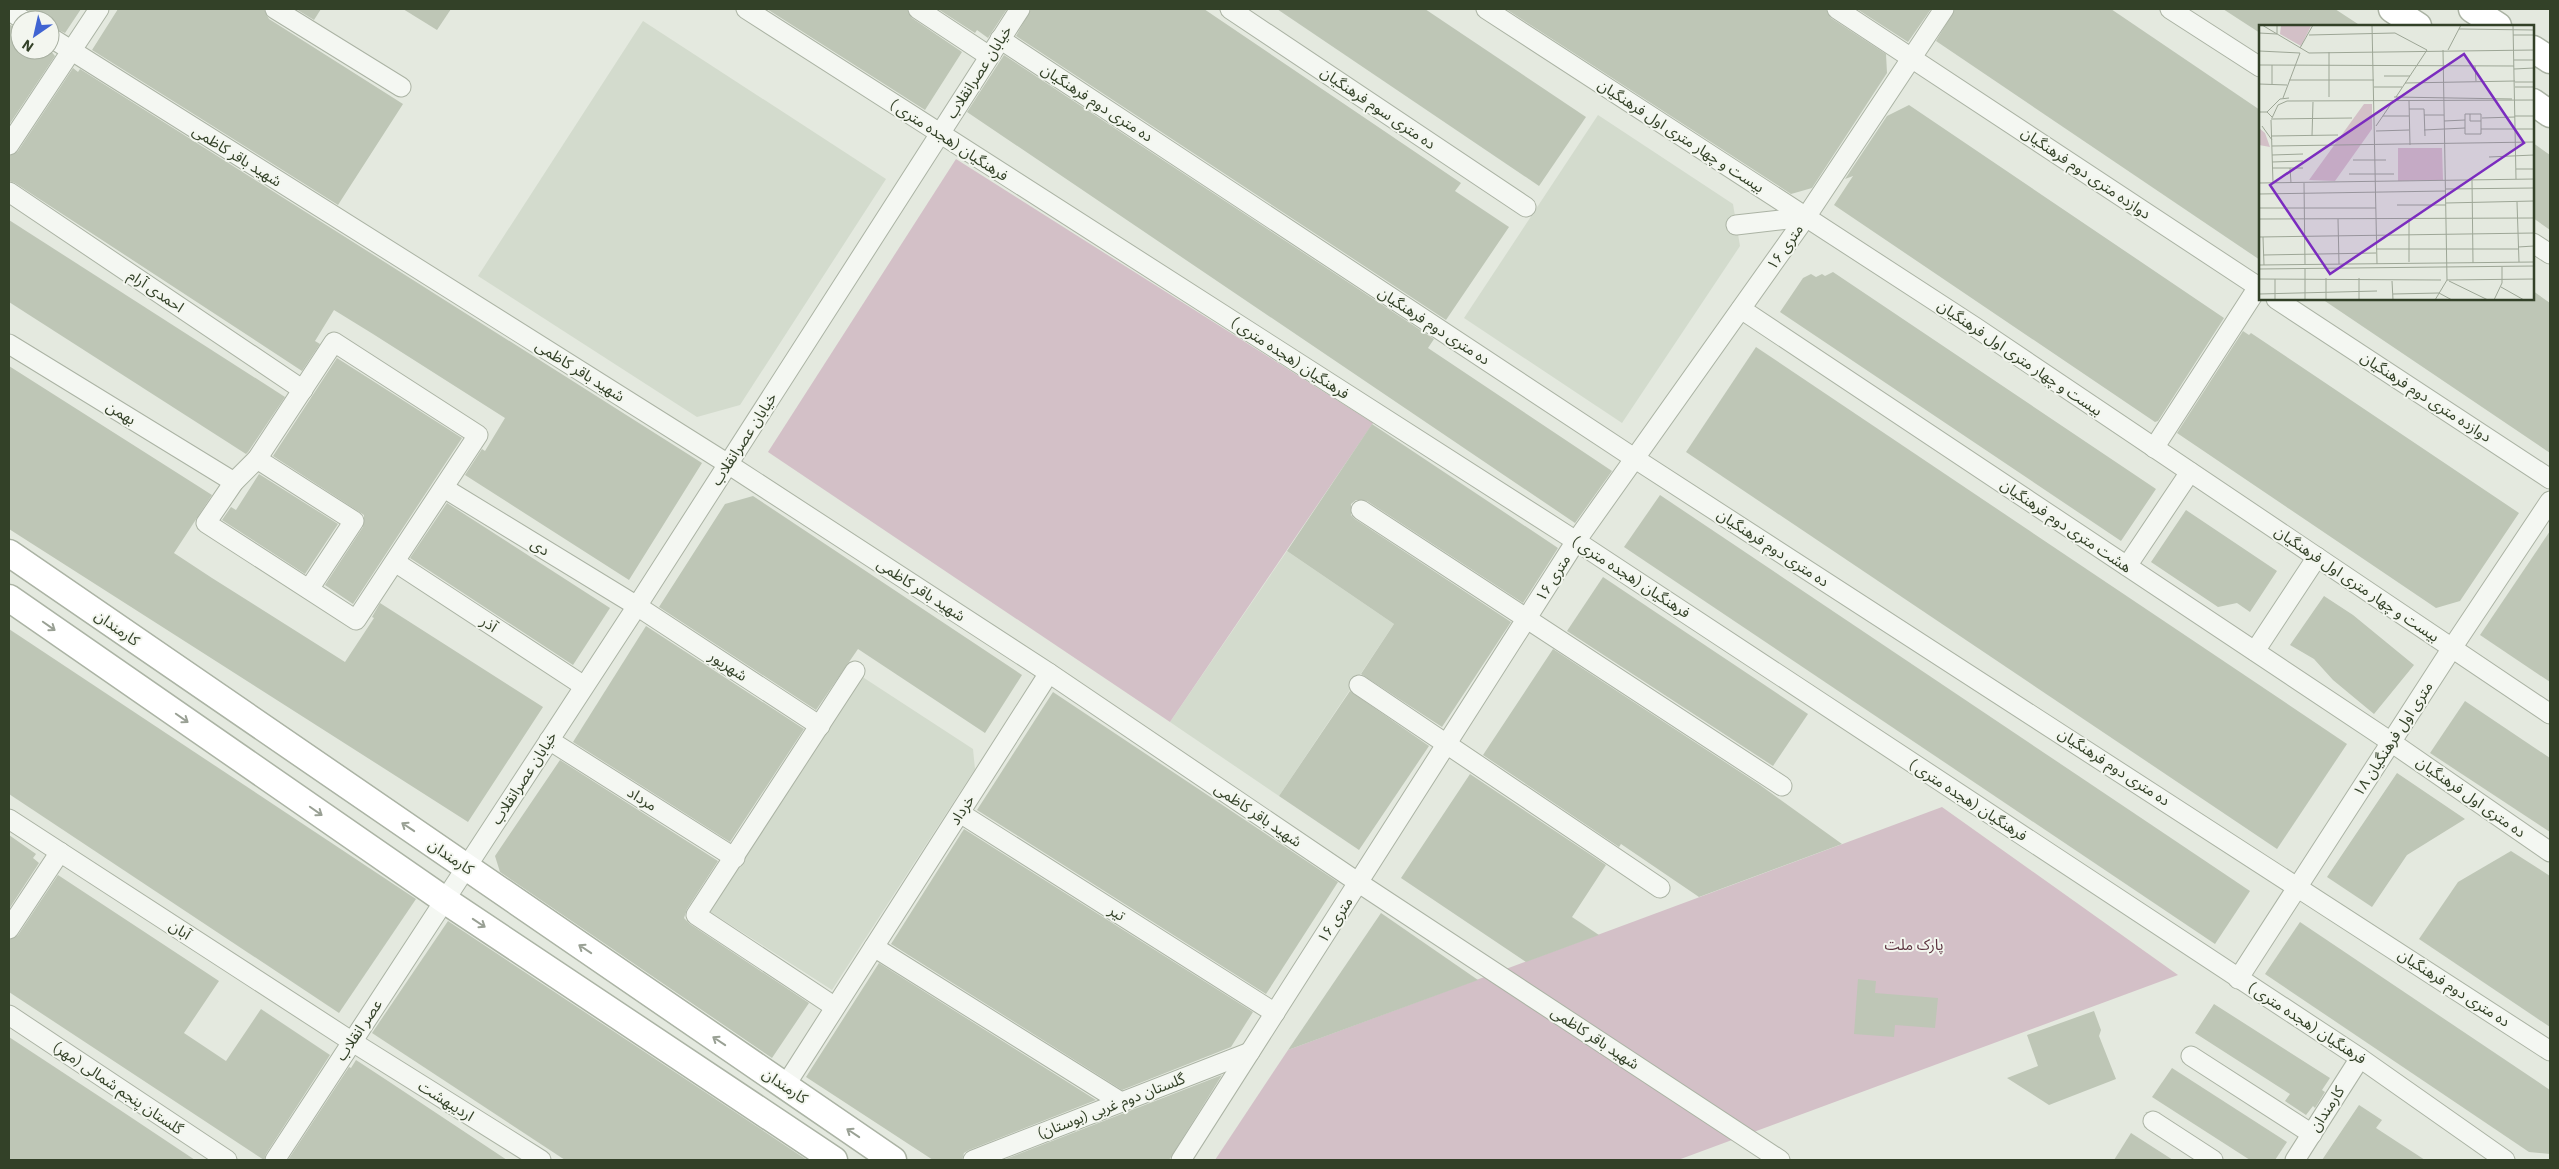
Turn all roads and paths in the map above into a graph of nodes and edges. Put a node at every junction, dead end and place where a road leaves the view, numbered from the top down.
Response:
1 (99, 9) edge
2 (275, 9) edge
3 (746, 9) edge
4 (918, 9) edge
5 (1020, 9) edge
6 (1230, 9) edge
7 (1486, 9) edge
8 (1837, 9) edge
9 (1944, 9) edge
10 (2170, 9) edge
11 (2392, 9) edge
12 (2472, 9) edge
13 (1508, 15) edge
14 (2416, 25) edge
15 (2496, 25) edge
16 (1000, 39) junction
17 (60, 44) edge
18 (2534, 50) edge
19 (71, 51) junction
20 (989, 56) junction
21 (1912, 57) junction
22 (2550, 60) edge
23 (2259, 66) edge
24 (401, 87) dead end
25 (2534, 103) edge
26 (2550, 114) edge
27 (939, 134) junction
28 (9, 145) edge
29 (9, 192) edge
30 (1526, 207) dead end
31 (1806, 217) junction
32 (1736, 225) dead end
33 (2534, 244) edge
34 (2550, 254) edge
35 (2259, 285) edge
36 (2259, 288) edge
37 (2278, 300) edge
38 (1741, 309) junction
39 (9, 344) edge
40 (303, 390) junction
41 (2154, 448) junction
42 (1634, 458) junction
43 (257, 459) junction
44 (728, 464) junction
45 (2190, 472) junction
46 (2550, 479) edge
47 (234, 482) junction
48 (444, 488) junction
49 (2550, 501) edge
50 (1361, 510) dead end
51 (1576, 541) junction
52 (9, 553) edge
53 (2318, 557) junction
54 (395, 562) junction
55 (2127, 566) junction
56 (309, 589) junction
57 (9, 598) edge
58 (636, 606) junction
59 (1526, 620) junction
60 (2452, 648) junction
61 (2255, 651) junction
62 (855, 671) dead end
63 (1049, 673) junction
64 (1359, 685) dead end
65 (584, 686) junction
66 (2550, 714) edge
67 (820, 726) junction
68 (549, 740) junction
69 (2391, 742) junction
70 (1447, 743) junction
71 (1782, 786) dead end
72 (960, 813) junction
73 (9, 819) edge
74 (60, 852) junction
75 (2550, 852) edge
76 (735, 858) junction
77 (466, 867) junction
78 (1359, 883) junction
79 (2299, 887) junction
80 (1660, 888) dead end
81 (446, 901) junction
82 (9, 929) edge
83 (874, 947) junction
84 (2238, 979) junction
85 (835, 1008) junction
86 (1275, 1013) junction
87 (9, 1015) edge
88 (351, 1041) junction
89 (2550, 1051) edge
90 (1250, 1052) junction
91 (2191, 1056) dead end
92 (2360, 1058) junction
93 (785, 1086) junction
94 (1121, 1102) junction
95 (2153, 1121) dead end
96 (2312, 1134) junction
97 (227, 1160) edge
98 (275, 1160) edge
99 (541, 1160) edge
100 (834, 1160) edge
101 (893, 1160) edge
102 (973, 1160) edge
103 (1181, 1160) edge
104 (1780, 1160) edge
105 (2213, 1160) edge
106 (2295, 1160) edge
107 (2505, 1160) edge

1 - 19 street
2 - 24 street
3 - 27 street, فرهنگیان (هجده متری )
4 - 20 street
5 - 16 street, خیابان عصرانقلاب
6 - 30 street, ده متری سوم فرهنگیان
7 - 13 street, بیست و چهار متری اول فرهنگیان
8 - 21 street, دوازده متری دوم فرهنگیان
9 - 21 street, ۱۶ متری
10 - 23 street
11 - 14 main road
12 - 15 main road
13 - 31 street, بیست و چهار متری اول فرهنگیان
16 - 20 street, خیابان عصرانقلاب
16 - 42 street, ده متری دوم فرهنگیان
17 - 19 street, شهید باقر کاظمی
18 - 22 main road
19 - 28 street
19 - 44 street, شهید باقر کاظمی
20 - 27 street, خیابان عصرانقلاب
21 - 31 street, ۱۶ متری
21 - 35 street, دوازده متری دوم فرهنگیان
25 - 26 main road
27 - 44 street, خیابان عصرانقلاب
27 - 51 street, فرهنگیان (هجده متری )
29 - 40 street, احمدی آرام
31 - 32 street
31 - 38 street, ۱۶ متری
31 - 41 street, بیست و چهار متری اول فرهنگیان
33 - 34 street
36 - 41 street
37 - 46 street, دوازده متری دوم فرهنگیان
38 - 42 street, ۱۶ متری
38 - 55 street, هشت متری دوم فرهنگیان
39 - 47 street, بهمن
40 - 43 street
40 - 48 street
41 - 45 street, بیست و چهار متری اول فرهنگیان
42 - 51 street, ۱۶ متری
42 - 79 street, ده متری دوم فرهنگیان
43 - 47 street
43 - 56 street
44 - 58 street, خیابان عصرانقلاب
44 - 63 street, شهید باقر کاظمی
45 - 53 street, بیست و چهار متری اول فرهنگیان
45 - 55 street
47 - 56 street
48 - 54 street
48 - 58 street, دی
49 - 60 street, ۱۸ متری اول فرهنگیان
50 - 59 street
51 - 59 street, ۱۶ متری
51 - 84 street, فرهنگیان (هجده متری )
77 -> 52 main road, کارمندان
53 - 60 street, بیست و چهار متری اول فرهنگیان
53 - 61 street
54 - 56 street
54 - 65 street, آذر
55 - 61 street, هشت متری دوم فرهنگیان
57 -> 81 main road
58 - 65 street, خیابان عصرانقلاب
58 - 67 street, شهریور
59 - 70 street, ۱۶ متری
59 - 71 street
60 - 66 street, بیست و چهار متری اول فرهنگیان
60 - 69 street, ۱۸ متری اول فرهنگیان
61 - 69 street, هشت متری دوم فرهنگیان
62 - 67 street
63 - 72 street, خرداد
63 - 78 street, شهید باقر کاظمی
64 - 70 street
65 - 68 street, خیابان عصرانقلاب
67 - 76 street
68 - 76 street, مرداد
68 - 77 street, خیابان عصرانقلاب
69 - 75 street, ده متری اول فرهنگیان
69 - 79 street, ۱۸ متری اول فرهنگیان
70 - 78 street, ۱۶ متری
70 - 80 street
72 - 83 street, خرداد
72 - 86 street, تیر
73 - 74 street, آبان
74 - 82 street
74 - 88 street, آبان
76 - 85 street
77 - 81 street, خیابان عصرانقلاب
93 -> 77 main road, کارمندان
78 - 86 street, ۱۶ متری
78 - 104 street, شهید باقر کاظمی
79 - 84 street, ۱۸ متری اول فرهنگیان
79 - 89 street, ده متری دوم فرهنگیان
81 - 88 street, عصر انقلاب
81 -> 100 main road
83 - 85 street, خرداد
83 - 94 street
84 - 92 street, فرهنگیان (هجده متری )
85 - 93 street, خرداد
86 - 90 street, ۱۶ متری
87 - 97 street, گلستان پنجم شمالی (مهر)
88 - 98 street, عصر انقلاب
88 - 99 street, اردیبهشت
90 - 94 street, گلستان دوم غربی (بوستان)
90 - 103 street, ۱۶ متری
91 - 96 street
92 - 96 street, کارمندان
92 - 107 street, فرهنگیان (هجده متری )
101 -> 93 main road, کارمندان
94 - 102 street, گلستان دوم غربی (بوستان)
95 - 105 street
96 - 106 street, کارمندان

